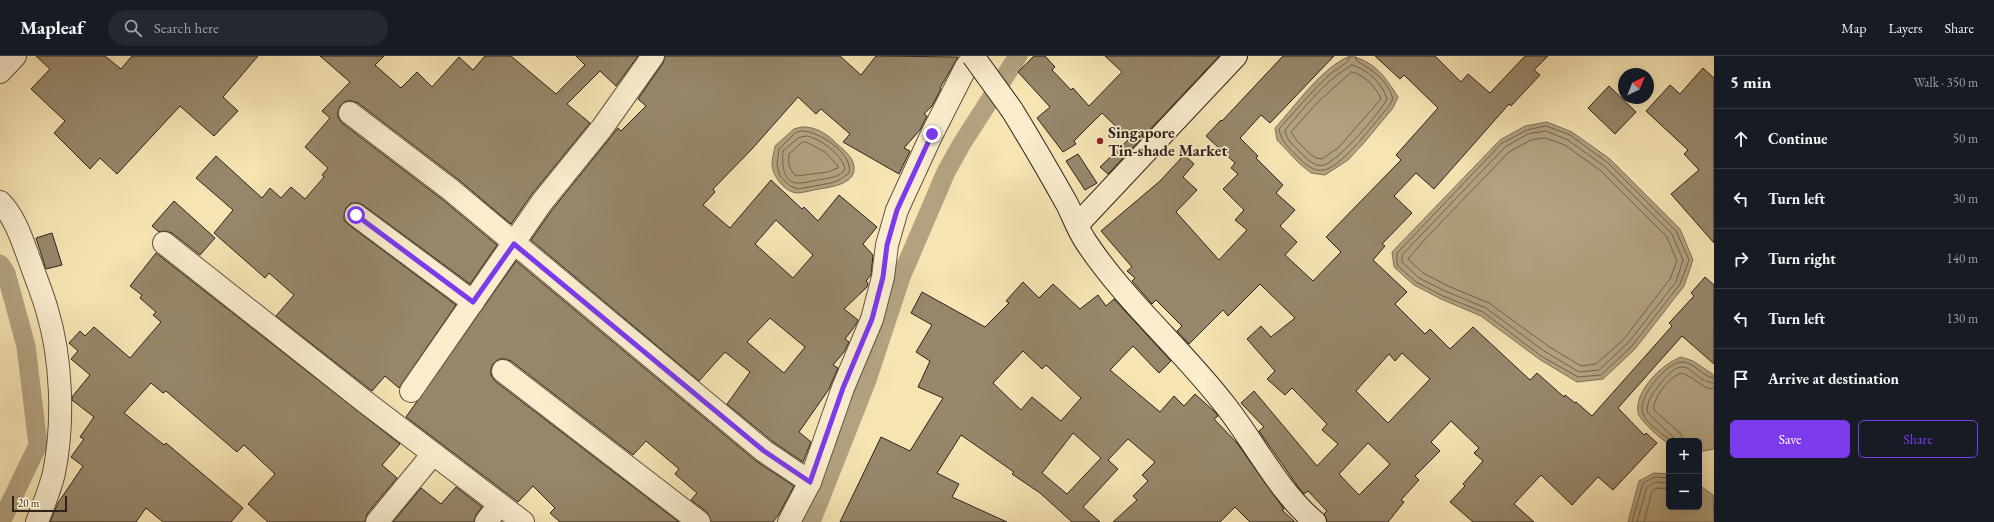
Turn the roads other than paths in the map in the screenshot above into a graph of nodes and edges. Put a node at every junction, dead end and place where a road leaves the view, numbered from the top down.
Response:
1 (15, 56) edge
2 (653, 56) edge
3 (974, 56) edge
4 (1236, 56) edge
5 (0, 72) edge
6 (350, 113) dead end
7 (0, 202) edge
8 (356, 215) dead end
9 (1078, 224) junction
10 (164, 243) dead end
11 (514, 244) junction
12 (473, 302) junction
13 (502, 371) dead end
14 (411, 391) dead end
15 (432, 454) junction
16 (810, 482) junction
17 (500, 505) junction
18 (37, 522) edge
19 (377, 522) edge
20 (486, 522) edge
21 (523, 522) edge
22 (699, 522) edge
23 (789, 522) edge
24 (1315, 522) edge

1 - 5 street
2 - 11 street
3 - 9 street, bridge
3 - 16 street
4 - 9 street
6 - 11 street
7 - 18 street
8 - 12 street
9 - 24 street
10 - 15 street
11 - 12 street
11 - 16 street
12 - 14 street
13 - 22 street
15 - 17 street
15 - 19 street
16 - 23 street
17 - 20 street
17 - 21 street

